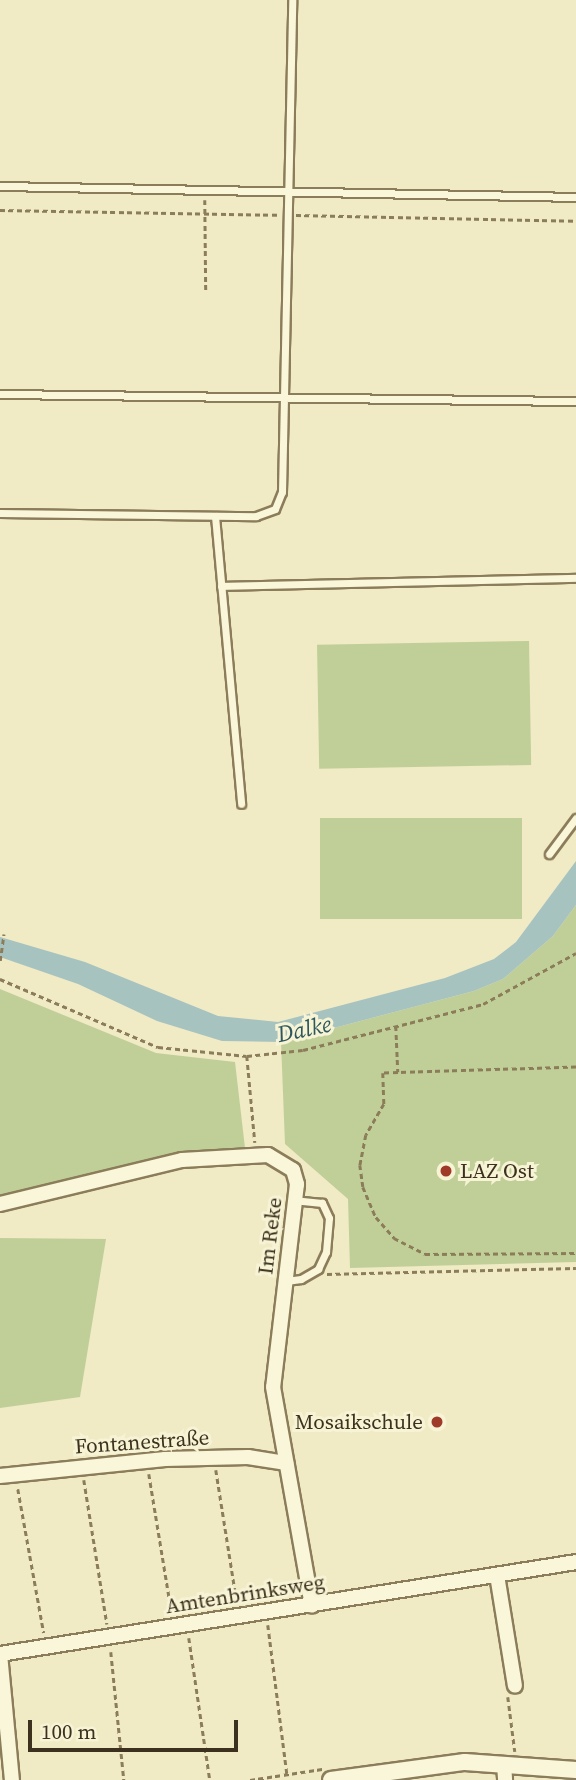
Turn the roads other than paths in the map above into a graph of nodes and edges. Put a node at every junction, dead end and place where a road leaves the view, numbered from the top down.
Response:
1 (292, 0) edge
2 (0, 186) edge
3 (289, 191) junction
4 (576, 197) edge
5 (0, 394) edge
6 (285, 398) junction
7 (576, 401) edge
8 (0, 513) edge
9 (215, 516) junction
10 (576, 578) edge
11 (221, 586) junction
12 (241, 804) dead end
13 (576, 818) edge
14 (549, 855) dead end
15 (295, 1200) junction
16 (0, 1204) edge
17 (286, 1281) junction
18 (287, 1463) junction
19 (0, 1476) edge
20 (576, 1562) edge
21 (497, 1575) junction
22 (312, 1606) junction
23 (0, 1654) edge
24 (515, 1686) road end
25 (508, 1766) edge
26 (576, 1770) edge
27 (355, 1778) edge
28 (12, 1780) edge
29 (331, 1780) edge

1 - 3 lane
2 - 3 lane
3 - 4 lane
3 - 6 lane
5 - 6 lane
6 - 7 lane
6 - 9 lane
8 - 9 lane
9 - 11 lane
10 - 11 lane
11 - 12 lane
13 - 14 lane
15 - 16 street, Im Reke
15 - 17 street, Im Reke
15 - 17 lane
17 - 18 street, Im Reke
18 - 19 street, Fontanestraße
18 - 22 street, Im Reke
20 - 21 street, Amtenbrinksweg
21 - 22 street, Amtenbrinksweg
21 - 24 street
22 - 23 street, Amtenbrinksweg
23 - 28 street
25 - 26 street
25 - 27 street
27 - 29 street

